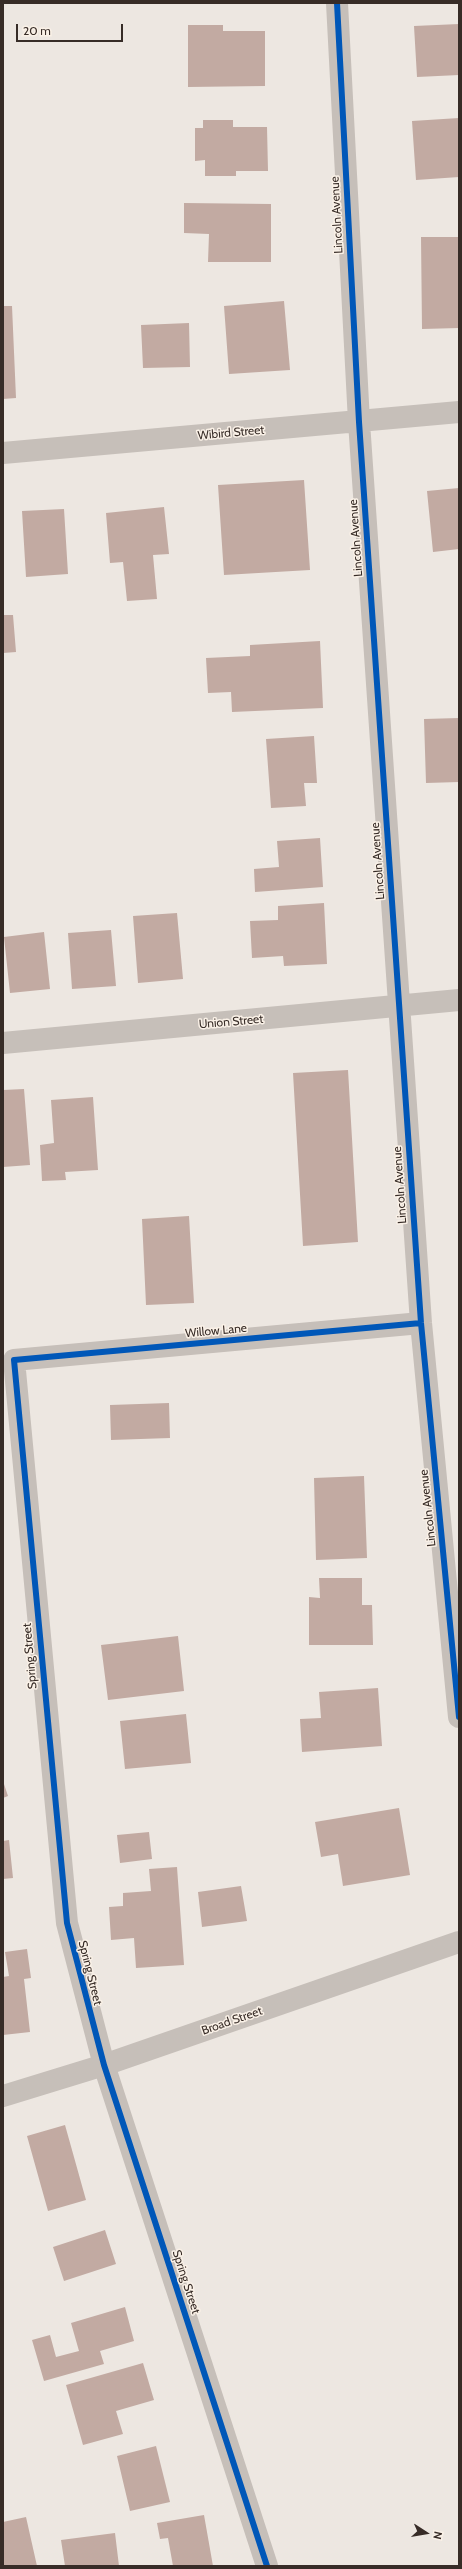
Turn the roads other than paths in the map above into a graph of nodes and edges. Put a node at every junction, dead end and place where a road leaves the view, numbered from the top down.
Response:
1 (338, 3) edge
2 (459, 412) edge
3 (359, 422) junction
4 (3, 453) edge
5 (459, 1000) edge
6 (399, 1007) junction
7 (3, 1043) edge
8 (421, 1323) junction
9 (14, 1360) joint
10 (459, 1717) edge
11 (459, 1942) edge
12 (104, 2065) junction
13 (3, 2096) edge
14 (267, 2566) edge

1 - 3 street, Lincoln Avenue
2 - 3 street, Wibird Street
3 - 4 street, Wibird Street
3 - 6 street, Lincoln Avenue
5 - 6 street, Union Street
6 - 7 street, Union Street
6 - 8 street, Lincoln Avenue
8 - 9 street, Willow Lane
8 - 10 street, Lincoln Avenue
9 - 12 street, Spring Street
11 - 12 street, Broad Street
12 - 13 street, Broad Street
12 - 14 street, Spring Street

